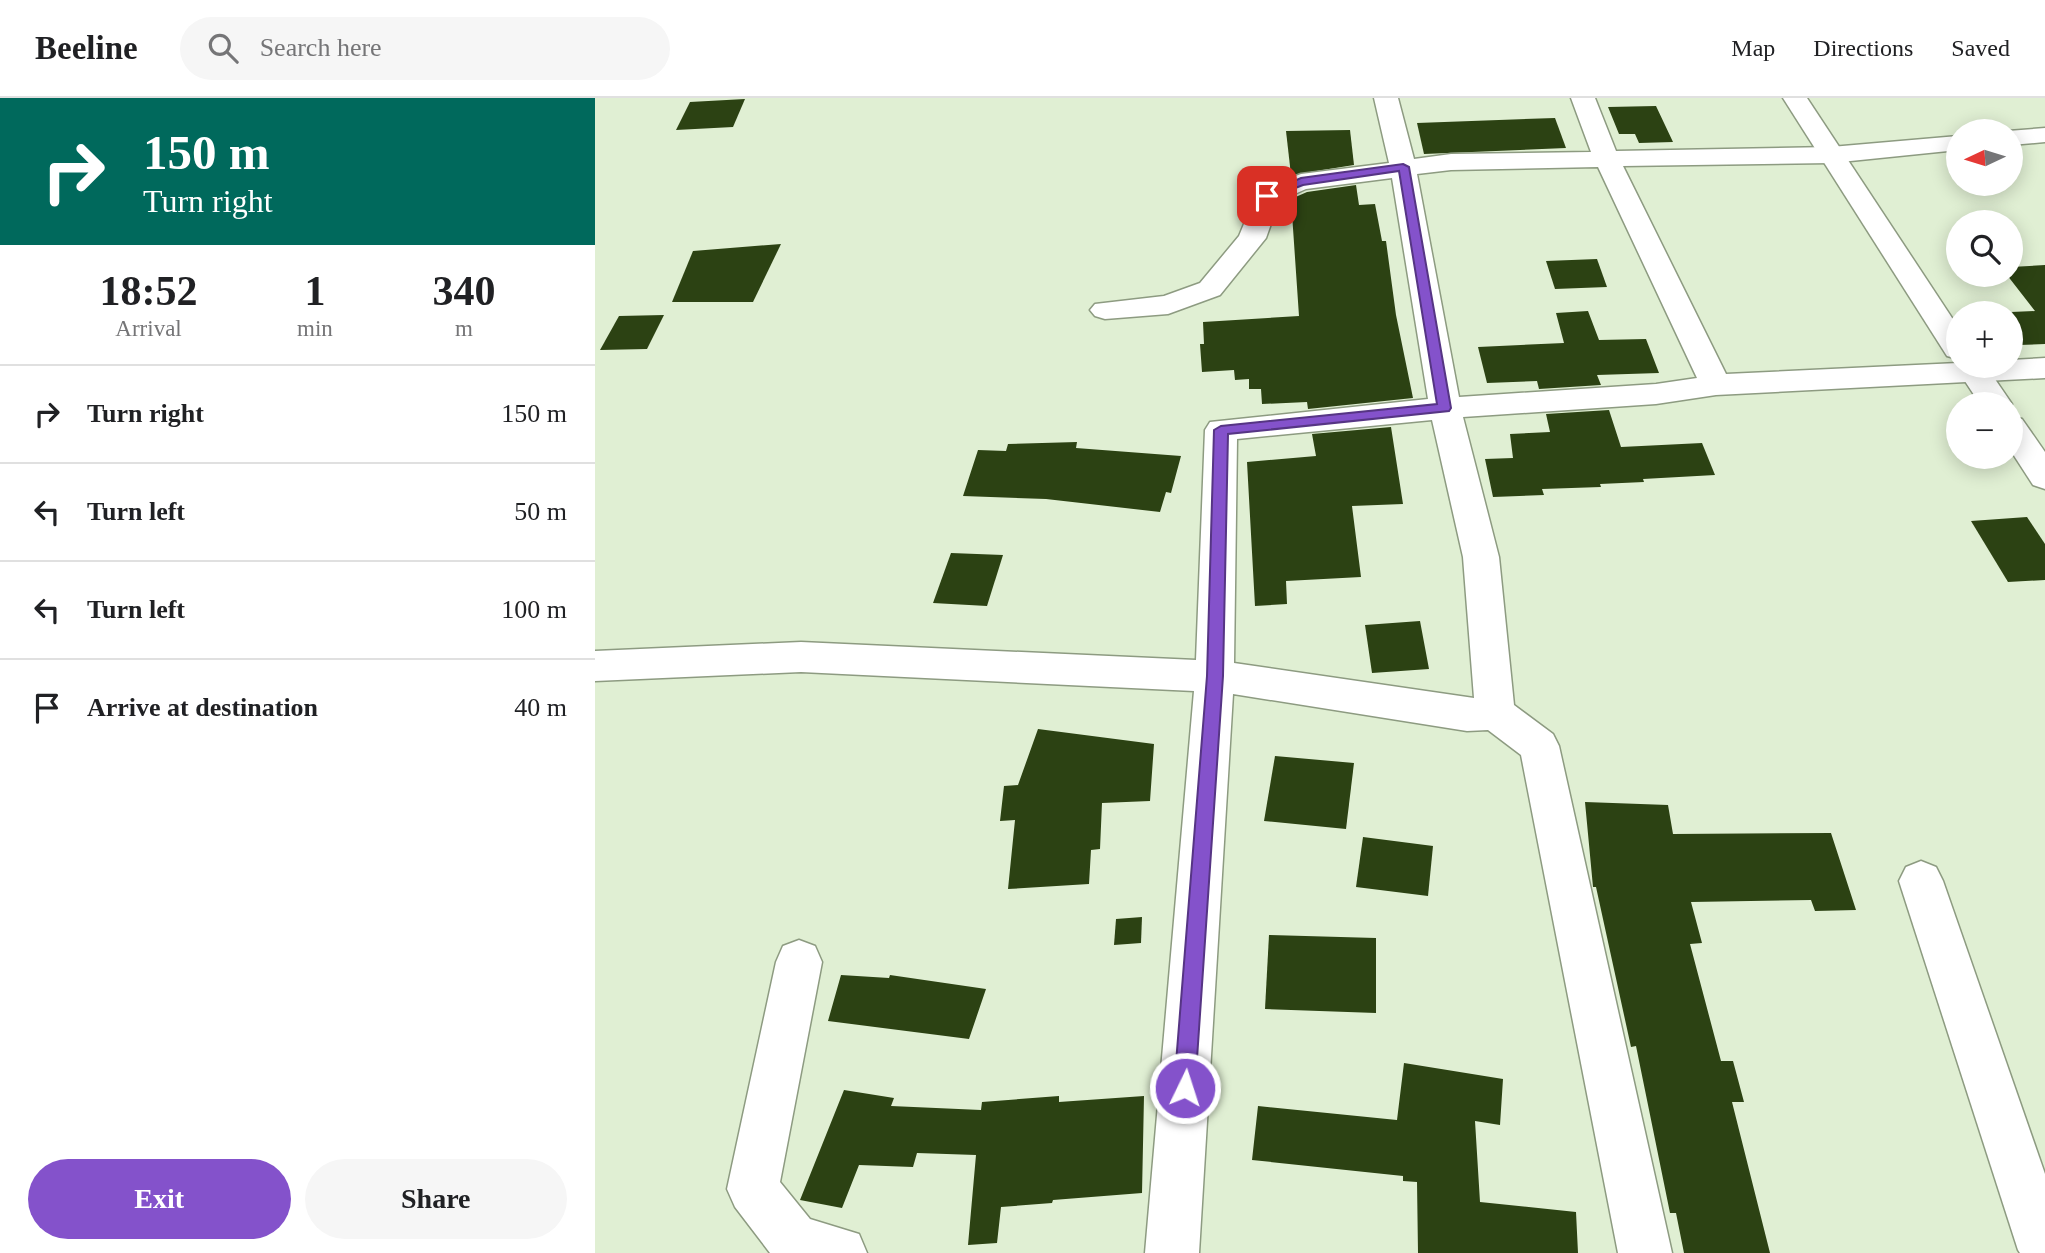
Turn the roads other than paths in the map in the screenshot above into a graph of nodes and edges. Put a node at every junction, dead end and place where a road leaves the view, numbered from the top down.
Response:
1 (1386, 98) edge
2 (1583, 98) edge
3 (1795, 98) edge
4 (2045, 135) edge
5 (2023, 137) edge
6 (1946, 144) edge
7 (1831, 155) junction
8 (1606, 158) junction
9 (1403, 167) junction
10 (1105, 310) dead end
11 (1946, 329) edge
12 (1946, 364) edge
13 (2023, 366) edge
14 (2045, 368) edge
15 (1716, 385) junction
16 (1445, 408) junction
17 (2023, 445) edge
18 (2045, 477) edge
19 (595, 666) edge
20 (1215, 676) junction
21 (1495, 713) junction
22 (1921, 881) dead end
23 (799, 962) dead end
24 (2045, 1250) edge
25 (840, 1253) edge
26 (1173, 1253) edge
27 (1645, 1253) edge

1 - 9 street
2 - 8 street
3 - 7 street
4 - 5 street
6 - 7 street
7 - 8 street
7 - 11 street
8 - 9 street
8 - 15 street
9 - 10 street
9 - 16 street
12 - 15 street
13 - 14 street
15 - 16 street
16 - 20 street
16 - 21 street
17 - 18 street
19 - 20 street
20 - 21 street
20 - 26 street
21 - 27 street
22 - 24 street
23 - 25 street

